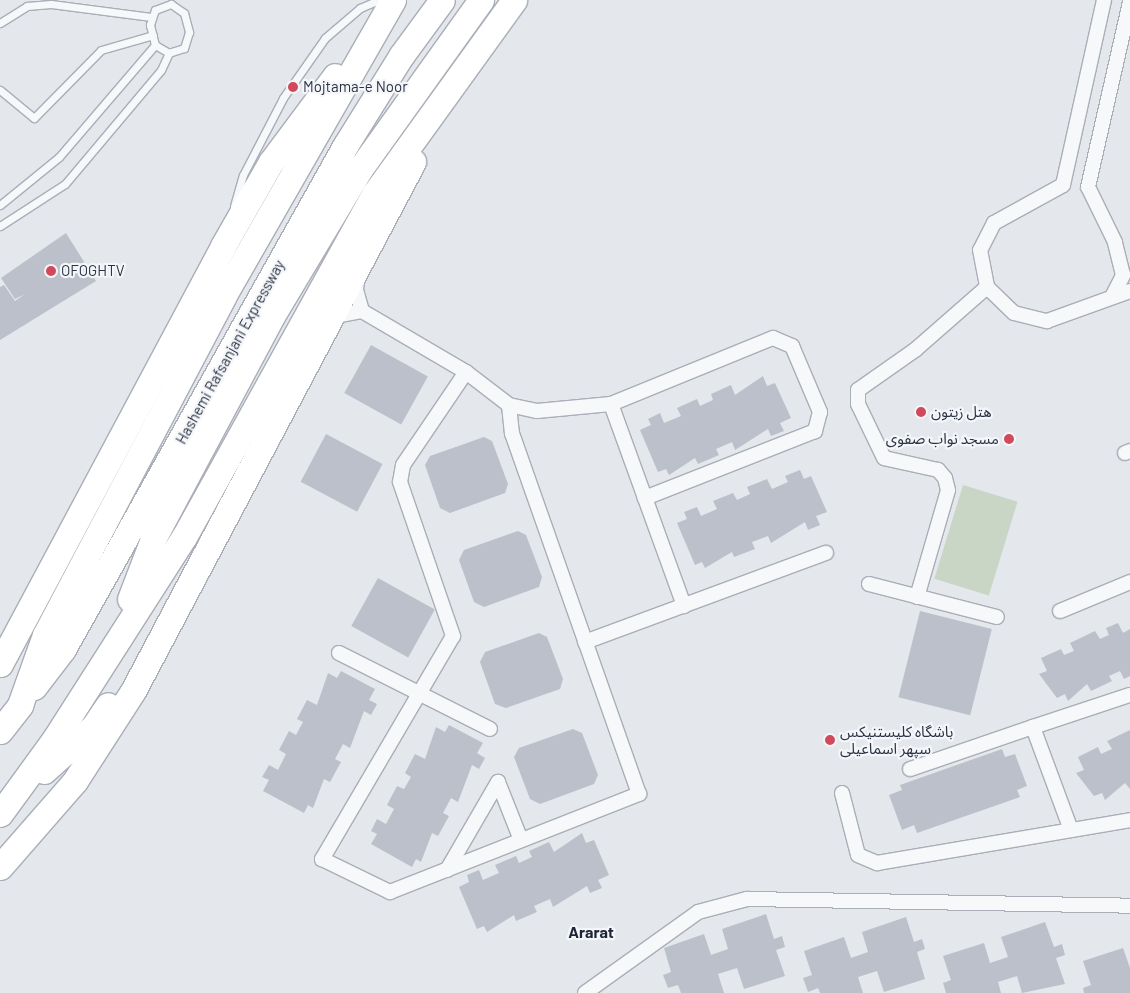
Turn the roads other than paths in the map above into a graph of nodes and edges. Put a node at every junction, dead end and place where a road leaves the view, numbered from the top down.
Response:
1 (379, 0) edge
2 (393, 0) edge
3 (442, 0) edge
4 (481, 0) edge
5 (514, 0) edge
6 (1104, 0) edge
7 (1130, 2) edge
8 (164, 3) edge
9 (151, 17) junction
10 (0, 23) edge
11 (153, 35) junction
12 (369, 36) junction
13 (155, 45) junction
14 (169, 53) junction
15 (0, 90) edge
16 (437, 104) junction
17 (0, 205) edge
18 (0, 226) edge
19 (223, 246) junction
20 (360, 261) junction
21 (987, 287) junction
22 (1130, 291) edge
23 (1112, 297) junction
24 (362, 311) junction
25 (331, 317) junction
26 (466, 372) junction
27 (611, 404) junction
28 (509, 405) junction
29 (645, 498) junction
30 (826, 553) dead end
31 (198, 564) junction
32 (1130, 582) edge
33 (869, 584) dead end
34 (917, 597) junction
35 (684, 606) junction
36 (1060, 611) dead end
37 (997, 617) dead end
38 (584, 642) junction
39 (112, 643) junction
40 (339, 653) dead end
41 (0, 664) edge
42 (420, 693) junction
43 (1130, 695) edge
44 (20, 706) junction
45 (1033, 726) junction
46 (490, 729) dead end
47 (0, 731) edge
48 (910, 769) dead end
49 (842, 793) dead end
50 (7, 806) edge
51 (1130, 820) edge
52 (1072, 830) junction
53 (521, 840) junction
54 (0, 867) edge
55 (447, 870) junction
56 (1130, 906) edge
57 (585, 993) edge

1 - 19 lane
2 - 12 highway, Hashemi Rafsanjani Expressway
3 - 44 highway, Hashemi Rafsanjani Expressway
4 - 39 highway, Hashemi Rafsanjani Expressway
5 - 16 highway, Hashemi Rafsanjani Expressway
6 - 21 street
7 - 23 street
8 - 9 lane
8 - 14 lane
9 - 10 lane
9 - 11 lane
11 - 13 lane
11 - 15 lane
12 - 19 highway
12 - 44 highway, Hashemi Rafsanjani Expressway
13 - 14 lane
13 - 17 lane
14 - 18 lane
16 - 20 highway
16 - 39 highway, Hashemi Rafsanjani Expressway
19 - 41 highway
20 - 24 street
20 - 25 highway
21 - 23 street
21 - 34 street
22 - 23 street
24 - 25 street
24 - 26 street
25 - 31 highway
26 - 28 street
26 - 42 street
27 - 28 street
27 - 29 street
27 - 29 street
28 - 38 street
29 - 35 street
30 - 35 street
31 - 50 highway
31 - 54 highway
32 - 36 street
33 - 34 street
34 - 37 street
35 - 38 street
38 - 53 street
39 - 50 highway, Hashemi Rafsanjani Expressway
40 - 42 street
42 - 46 street
42 - 55 street
43 - 45 street
44 - 47 highway, Hashemi Rafsanjani Expressway
45 - 48 street
45 - 52 street
49 - 52 street
51 - 52 street
53 - 55 street
53 - 55 street
56 - 57 street

